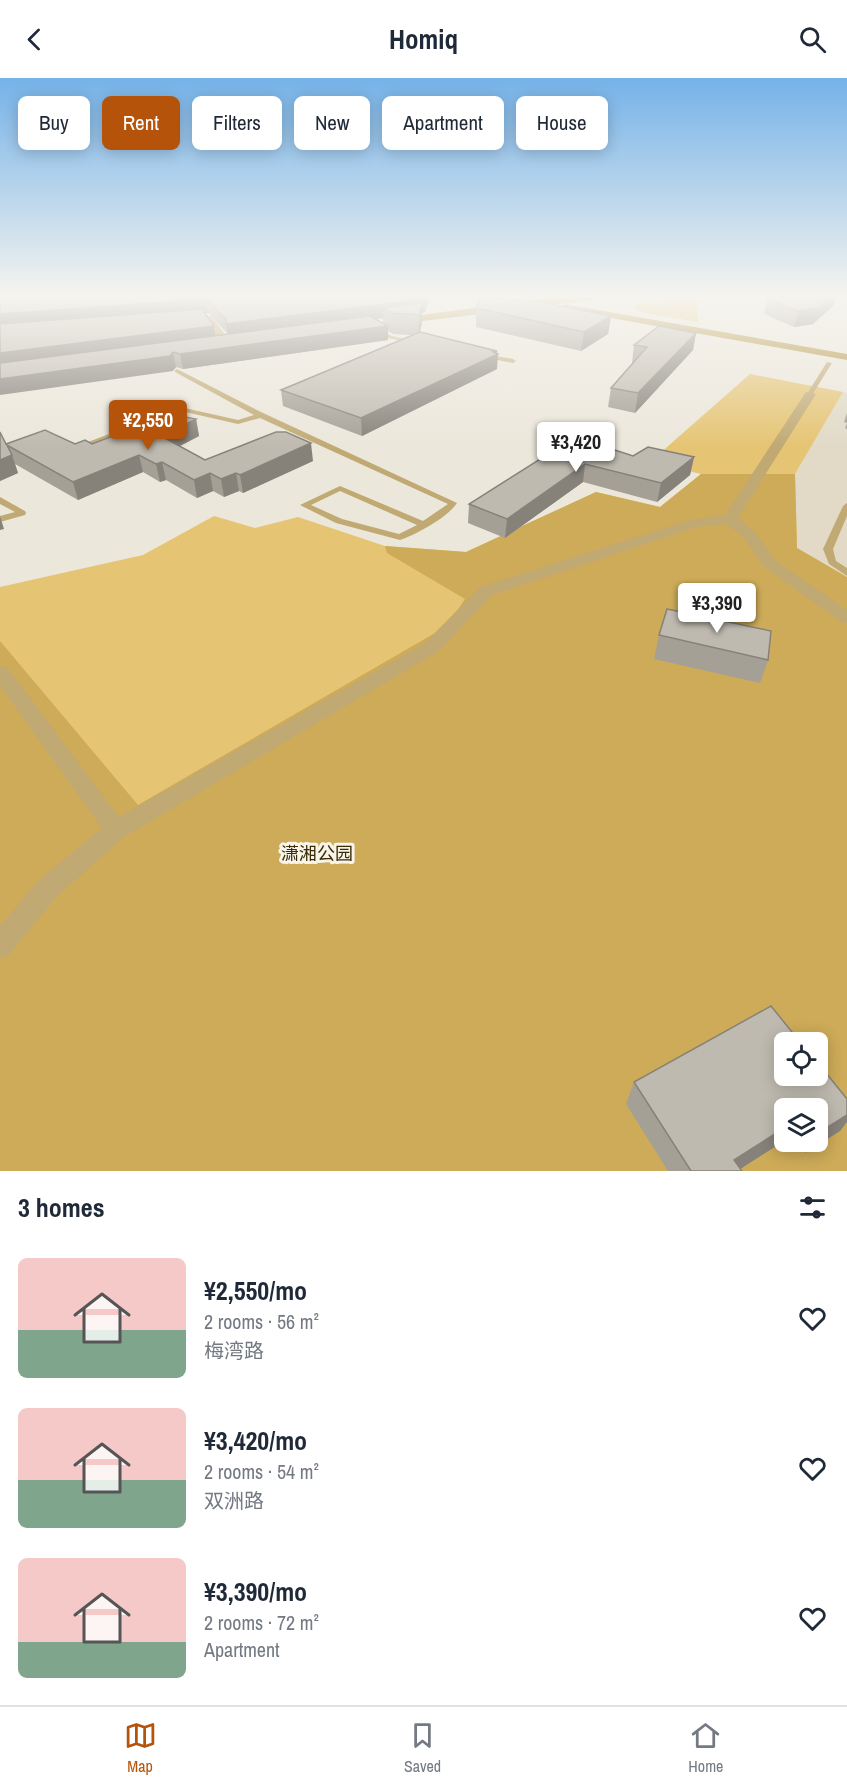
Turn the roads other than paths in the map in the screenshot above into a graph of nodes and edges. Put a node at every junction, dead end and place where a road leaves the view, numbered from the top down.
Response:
1 (748, 345) edge
2 (767, 345) edge
3 (480, 355) edge
4 (847, 357) edge
5 (513, 361) dead end
6 (829, 363) junction
7 (847, 366) edge
8 (177, 371) edge
9 (810, 394) joint
10 (262, 416) junction
11 (75, 450) edge
12 (0, 500) edge
13 (847, 506) edge
14 (0, 519) edge
15 (730, 519) junction
16 (423, 524) junction
17 (847, 573) edge
18 (847, 618) edge
19 (0, 672) edge
20 (116, 830) junction
21 (0, 946) edge

1 - 6 main road
2 - 4 main road
3 - 5 lane
6 - 7 main road
6 - 9 lane
8 - 10 lane
9 - 15 street
10 - 11 lane
10 - 16 lane
12 - 14 lane
13 - 17 lane
15 - 18 street
15 - 20 street
16 - 16 lane
19 - 20 street
20 - 21 street

